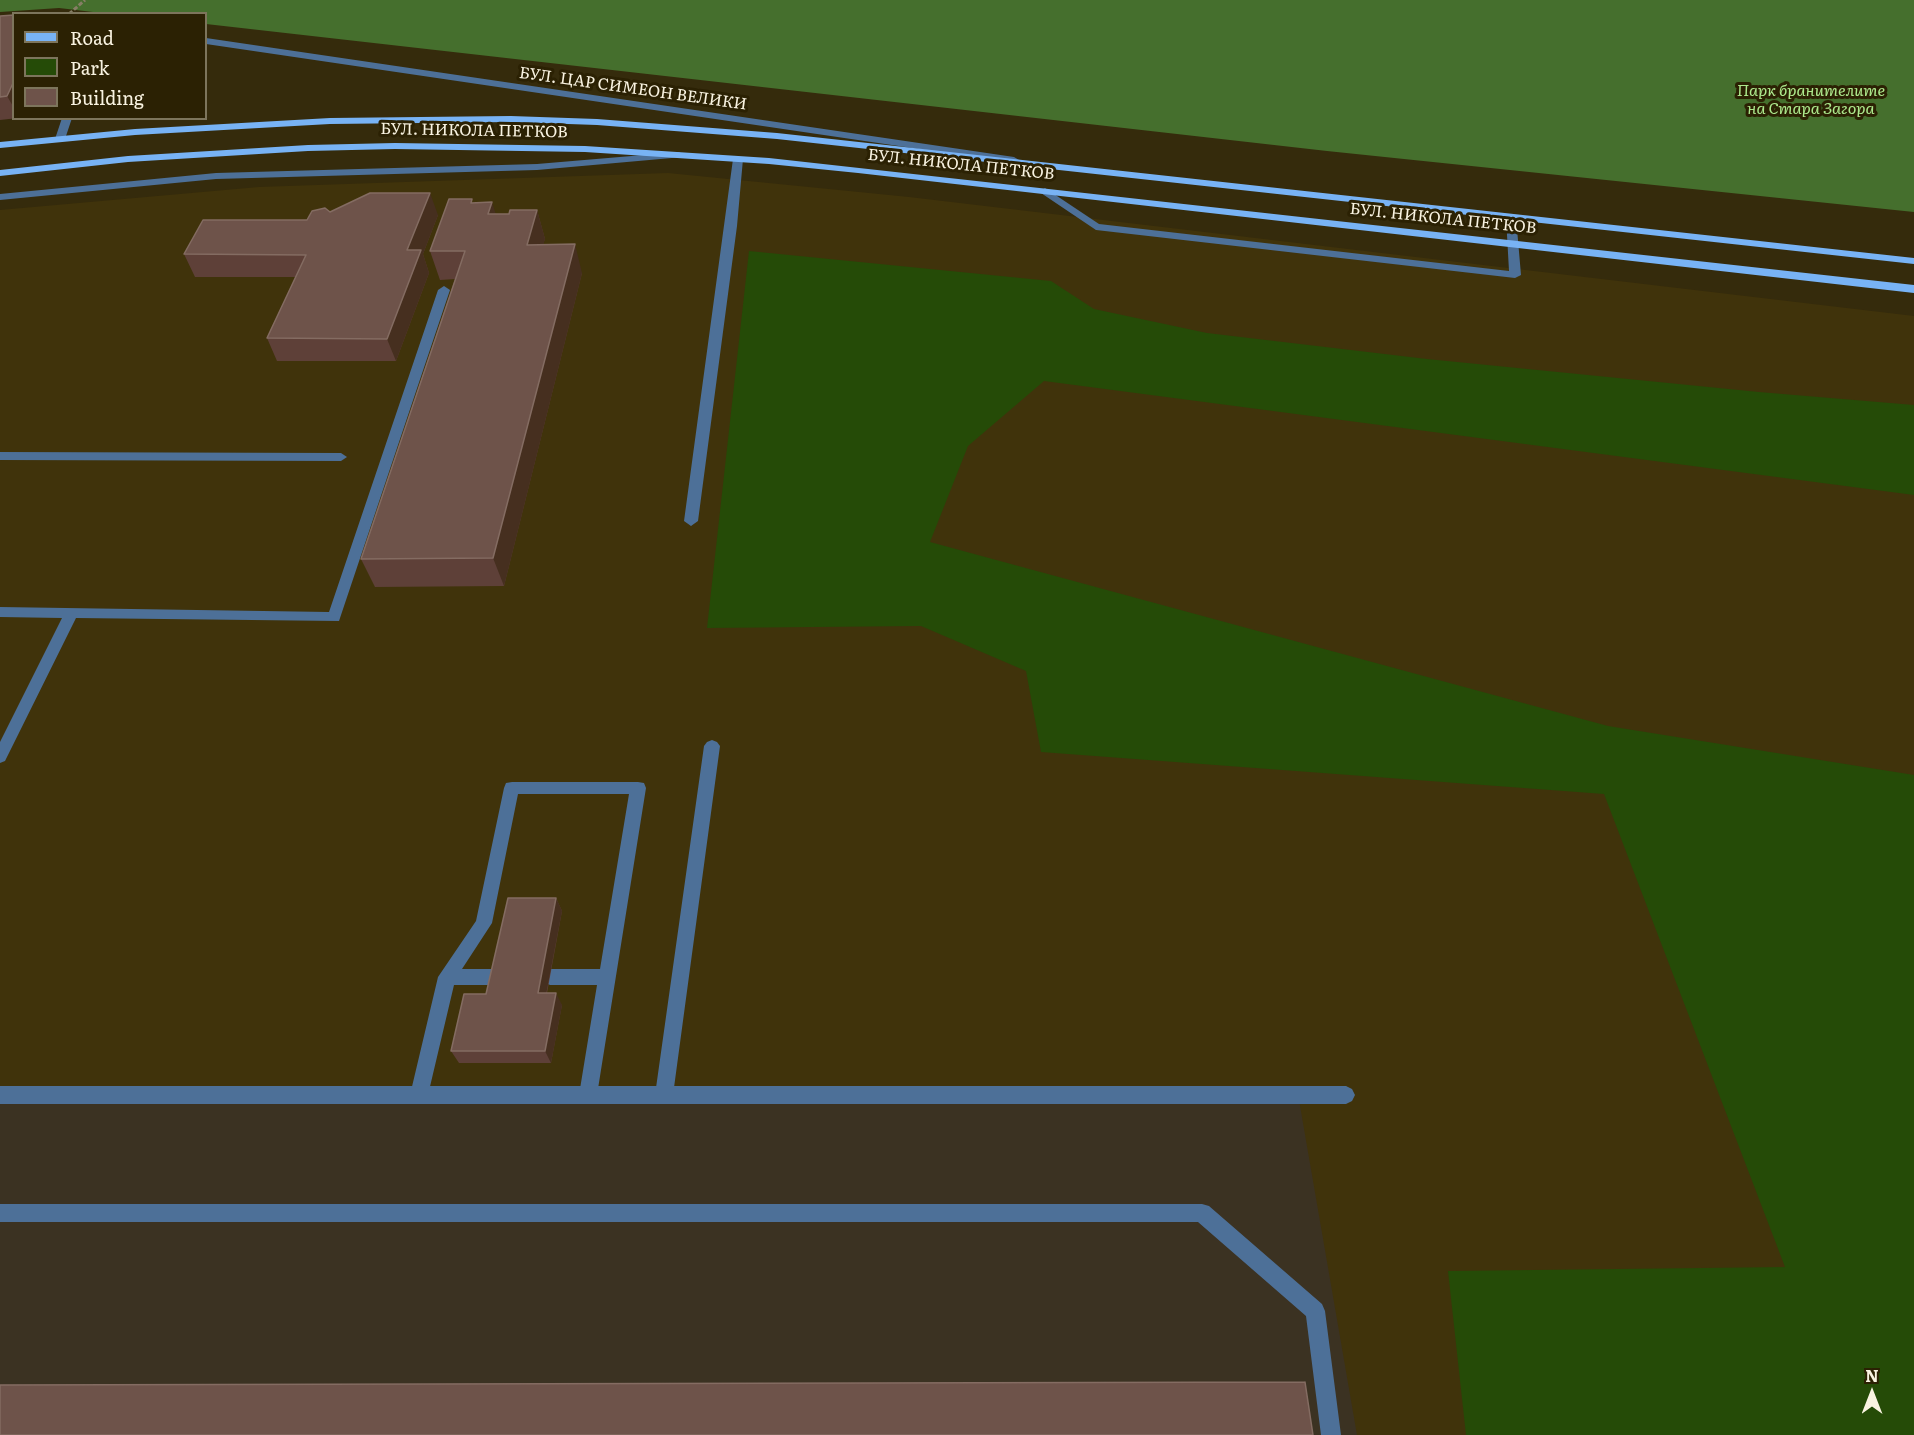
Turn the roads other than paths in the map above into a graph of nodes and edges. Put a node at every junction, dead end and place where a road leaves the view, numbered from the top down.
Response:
1 (207, 41) edge
2 (66, 120) edge
3 (60, 139) junction
4 (0, 145) edge
5 (685, 155) junction
6 (738, 159) junction
7 (1055, 166) junction
8 (0, 173) edge
9 (1045, 191) junction
10 (0, 197) edge
11 (1511, 216) junction
12 (1513, 244) junction
13 (1914, 261) edge
14 (1914, 289) edge
15 (444, 290) edge
16 (0, 456) edge
17 (341, 457) dead end
18 (691, 521) dead end
19 (0, 612) edge
20 (72, 613) junction
21 (712, 746) dead end
22 (0, 757) edge
23 (447, 977) junction
24 (500, 977) edge
25 (550, 977) dead end
26 (607, 977) junction
27 (0, 1095) edge
28 (419, 1095) junction
29 (588, 1095) junction
30 (664, 1095) junction
31 (1346, 1095) dead end
32 (0, 1213) edge
33 (1331, 1435) edge

1 - 7 street, БУЛ. ЦАР СИМЕОН ВЕЛИКИ
2 - 3 street
3 - 4 main road, БУЛ. НИКОЛА ПЕТКОВ
3 - 7 main road, БУЛ. НИКОЛА ПЕТКОВ
5 - 6 main road, БУЛ. НИКОЛА ПЕТКОВ
5 - 8 main road, БУЛ. НИКОЛА ПЕТКОВ
5 - 10 street
6 - 9 main road, БУЛ. НИКОЛА ПЕТКОВ
6 - 18 street
7 - 11 main road, БУЛ. НИКОЛА ПЕТКОВ
9 - 12 main road, БУЛ. НИКОЛА ПЕТКОВ
9 - 12 street
11 - 12 street
11 - 13 main road, БУЛ. НИКОЛА ПЕТКОВ
12 - 14 main road, БУЛ. НИКОЛА ПЕТКОВ
15 - 20 street
16 - 17 street
19 - 20 street
20 - 22 street
21 - 30 street
23 - 24 street
23 - 26 street
23 - 28 street
25 - 26 street
26 - 29 street
27 - 28 street
28 - 29 street
29 - 30 street
30 - 31 street
32 - 33 street

